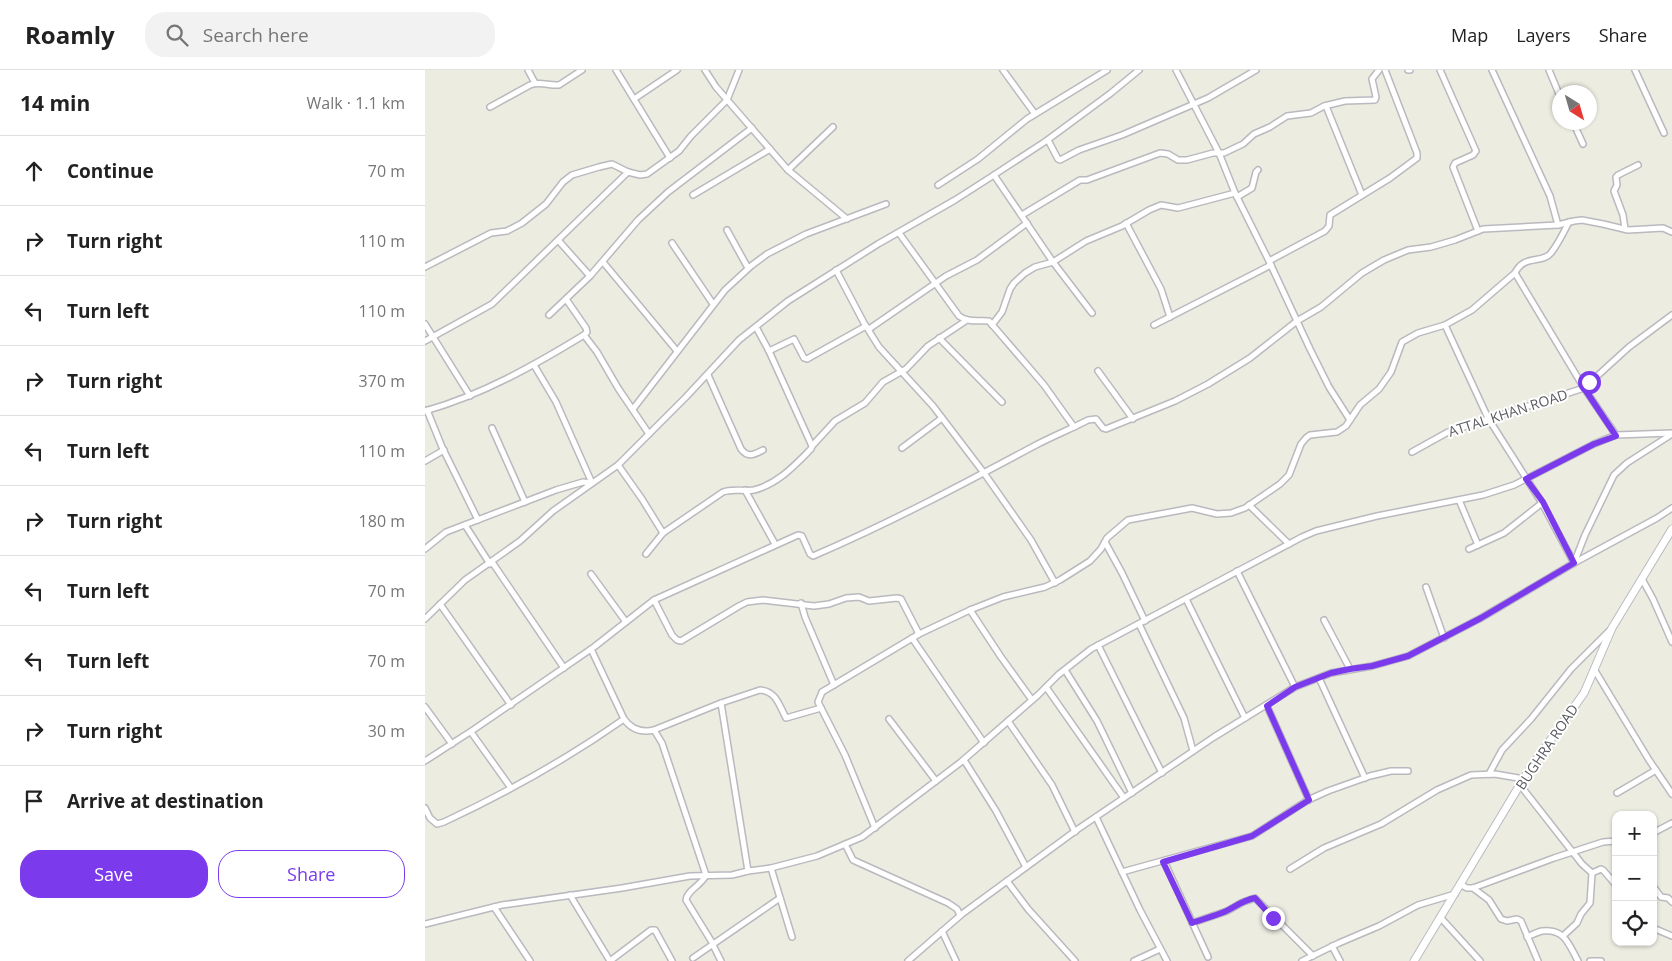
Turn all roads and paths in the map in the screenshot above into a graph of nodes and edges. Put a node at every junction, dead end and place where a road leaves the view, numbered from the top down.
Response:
1 (528, 70) edge
2 (582, 70) edge
3 (615, 70) edge
4 (677, 70) edge
5 (705, 70) edge
6 (739, 70) edge
7 (1003, 70) edge
8 (1107, 70) edge
9 (1139, 70) edge
10 (1176, 70) edge
11 (1256, 70) edge
12 (1379, 70) edge
13 (1385, 70) edge
14 (1440, 70) edge
15 (1492, 70) edge
16 (1549, 70) edge
17 (1635, 70) edge
18 (535, 83) junction
19 (1555, 85) edge
20 (634, 99) junction
21 (727, 100) junction
22 (1194, 104) junction
23 (1326, 106) junction
24 (491, 107) dead end
25 (1035, 114) junction
26 (833, 127) dead end
27 (752, 128) junction
28 (1577, 130) edge
29 (1664, 133) dead end
30 (1048, 140) junction
31 (1583, 144) dead end
32 (770, 149) junction
33 (1219, 153) junction
34 (670, 158) junction
35 (1638, 165) dead end
36 (788, 170) junction
37 (1258, 170) dead end
38 (628, 172) junction
39 (994, 175) junction
40 (938, 185) dead end
41 (693, 195) dead end
42 (1236, 195) junction
43 (1362, 195) junction
44 (886, 204) dead end
45 (1022, 215) junction
46 (847, 219) junction
47 (1569, 222) junction
48 (1027, 223) junction
49 (1126, 223) junction
50 (1558, 225) junction
51 (1625, 229) junction
52 (727, 230) dead end
53 (1477, 231) junction
54 (1672, 232) edge
55 (899, 233) junction
56 (558, 240) junction
57 (672, 243) dead end
58 (603, 262) junction
59 (1053, 262) junction
60 (1270, 263) junction
61 (425, 267) edge
62 (748, 268) junction
63 (836, 270) junction
64 (1515, 273) junction
65 (590, 276) junction
66 (937, 283) junction
67 (566, 299) junction
68 (713, 304) junction
69 (1092, 313) dead end
70 (549, 315) dead end
71 (1672, 315) edge
72 (1170, 317) junction
73 (967, 320) junction
74 (1297, 321) junction
75 (425, 324) edge
76 (992, 325) junction
77 (1154, 325) dead end
78 (1445, 325) junction
79 (756, 326) junction
80 (868, 328) junction
81 (584, 335) junction
82 (434, 336) junction
83 (939, 338) junction
84 (425, 341) edge
85 (677, 351) junction
86 (769, 351) junction
87 (534, 365) junction
88 (901, 371) junction
89 (1098, 371) dead end
90 (708, 375) junction
91 (1584, 388) junction
92 (470, 396) junction
93 (1002, 402) dead end
94 (633, 409) junction
95 (426, 411) edge
96 (942, 418) junction
97 (1488, 418) junction
98 (1133, 419) junction
99 (1350, 420) junction
100 (1074, 427) junction
101 (492, 428) dead end
102 (1672, 433) edge
103 (649, 434) junction
104 (1616, 436) junction
105 (812, 446) junction
106 (902, 448) dead end
107 (444, 450) junction
108 (763, 450) dead end
109 (1412, 452) dead end
110 (425, 461) edge
111 (618, 464) junction
112 (984, 473) junction
113 (1526, 479) junction
114 (592, 483) junction
115 (745, 490) junction
116 (1459, 500) junction
117 (525, 502) junction
118 (1543, 502) junction
119 (1249, 505) junction
120 (1672, 508) edge
121 (478, 520) junction
122 (465, 525) junction
123 (1672, 529) edge
124 (663, 533) junction
125 (1105, 542) junction
126 (775, 544) junction
127 (1289, 544) junction
128 (1478, 545) junction
129 (425, 549) edge
130 (1469, 549) dead end
131 (646, 554) dead end
132 (491, 563) junction
133 (1574, 563) junction
134 (1237, 571) junction
135 (591, 574) dead end
136 (1641, 579) junction
137 (1055, 583) junction
138 (1426, 587) dead end
139 (654, 600) junction
140 (1186, 600) junction
141 (440, 604) junction
142 (801, 604) junction
143 (970, 610) junction
144 (425, 619) edge
145 (1324, 620) dead end
146 (1145, 621) junction
147 (626, 622) junction
148 (1139, 624) junction
149 (1612, 628) junction
150 (919, 634) junction
151 (912, 638) junction
152 (1444, 638) junction
153 (1672, 642) edge
154 (1098, 645) junction
155 (591, 649) junction
156 (564, 668) junction
157 (1350, 669) junction
158 (1594, 669) junction
159 (1065, 670) junction
160 (1319, 678) junction
161 (833, 685) junction
162 (1046, 687) junction
163 (1295, 687) junction
164 (1032, 700) junction
165 (721, 703) junction
166 (511, 705) junction
167 (1267, 706) junction
168 (425, 707) edge
169 (821, 708) junction
170 (1245, 718) junction
171 (624, 719) junction
172 (889, 719) dead end
173 (1008, 721) junction
174 (654, 730) junction
175 (471, 732) junction
176 (984, 742) junction
177 (452, 744) junction
178 (1193, 751) junction
179 (964, 760) junction
180 (425, 761) edge
181 (1656, 770) junction
182 (1408, 772) dead end
183 (1162, 773) junction
184 (1489, 774) junction
185 (1365, 778) junction
186 (937, 781) junction
187 (1522, 782) junction
188 (511, 788) junction
189 (1131, 793) junction
190 (1617, 794) dead end
191 (1672, 794) edge
192 (1124, 798) junction
193 (1309, 800) junction
194 (425, 808) edge
195 (1096, 818) junction
196 (1672, 823) edge
197 (875, 828) junction
198 (1657, 831) edge
199 (1075, 832) junction
200 (1612, 841) edge
201 (845, 844) junction
202 (1573, 852) junction
203 (1163, 862) junction
204 (1026, 867) junction
205 (771, 868) junction
206 (1290, 869) dead end
207 (749, 871) junction
208 (1122, 872) junction
209 (1592, 873) junction
210 (706, 875) junction
211 (1612, 880) edge
212 (1007, 881) junction
213 (1460, 884) junction
214 (1473, 888) junction
215 (1657, 891) edge
216 (1455, 894) junction
217 (569, 895) junction
218 (779, 898) junction
219 (1672, 902) edge
220 (494, 907) junction
221 (960, 916) junction
222 (1440, 917) junction
223 (1192, 923) junction
224 (425, 924) edge
225 (1657, 930) edge
226 (942, 931) junction
227 (1564, 936) junction
228 (1672, 936) edge
229 (792, 937) dead end
230 (1527, 937) junction
231 (713, 944) junction
232 (1332, 946) junction
233 (1160, 949) junction
234 (1313, 956) junction
235 (1208, 957) dead end
236 (693, 958) dead end
237 (530, 961) edge
238 (672, 961) edge
239 (721, 961) edge
240 (908, 961) edge
241 (956, 961) edge
242 (1075, 961) edge
243 (1134, 961) edge
244 (1167, 961) edge
245 (1302, 961) edge
246 (1340, 961) edge
247 (1414, 961) edge
248 (1480, 961) edge
249 (1538, 961) edge
250 (1579, 961) edge
251 (1590, 961) edge
252 (1601, 961) edge

1 - 18 street
2 - 18 street
3 - 20 street
4 - 20 street
5 - 21 street
6 - 21 street
7 - 25 street
8 - 25 street
9 - 30 street
10 - 22 street
11 - 22 street
12 - 23 street
13 - 43 street
14 - 53 street
15 - 50 street
16 - 19 street
17 - 29 street
18 - 24 street
20 - 34 street
21 - 27 street
21 - 34 street
22 - 30 street
22 - 33 street
23 - 33 street
23 - 43 street
25 - 40 street
26 - 36 street
27 - 32 street
27 - 58 street
28 - 31 street
30 - 39 street
32 - 36 street
32 - 41 street
33 - 42 street
33 - 45 street
34 - 38 street
35 - 51 street
36 - 46 street
37 - 42 street
38 - 56 street
38 - 61 street
39 - 45 street
39 - 55 street
42 - 49 street
42 - 60 street
43 - 60 street
44 - 46 street
45 - 48 street
46 - 62 street
47 - 50 street
47 - 51 street
47 - 64 street
48 - 59 street
48 - 66 street
49 - 59 street
49 - 72 street
50 - 53 street
51 - 54 street
52 - 62 street
53 - 74 street
55 - 63 street
55 - 66 street
56 - 65 street
56 - 82 street
57 - 68 street
58 - 65 street
58 - 85 street
59 - 69 street
59 - 76 street
60 - 72 street
60 - 74 street
62 - 68 street
63 - 79 street
63 - 80 street
64 - 78 street
64 - 91 street
65 - 67 street
66 - 73 street
66 - 80 street
67 - 70 street
67 - 81 street
68 - 85 street
71 - 91 street, ATTAL KHAN ROAD
72 - 77 street
73 - 76 street
73 - 83 street
74 - 98 street
74 - 99 street
75 - 82 street
76 - 100 street
78 - 97 street
78 - 99 street
79 - 86 street
79 - 90 street
80 - 86 street
80 - 88 street
81 - 87 street
81 - 94 street
82 - 84 street
82 - 92 street
83 - 88 street
83 - 93 street
85 - 94 street
86 - 105 street
87 - 92 street
87 - 114 street
88 - 96 street
88 - 105 street
89 - 98 street
90 - 103 street
90 - 108 street
91 - 97 street, ATTAL KHAN ROAD
91 - 104 street
92 - 95 street
94 - 103 street
95 - 107 street
96 - 106 street
96 - 112 street
97 - 109 street, ATTAL KHAN ROAD
97 - 113 street
98 - 100 street
99 - 119 street
100 - 112 street
101 - 117 street
102 - 104 street
102 - 133 street
103 - 111 street
104 - 113 street
105 - 115 street
107 - 110 street
107 - 121 street
111 - 114 street
111 - 124 street
112 - 126 street
112 - 137 street
113 - 116 street
113 - 118 street
114 - 117 street
114 - 132 street
115 - 124 street
115 - 126 street
116 - 127 street
116 - 128 street
117 - 121 street
118 - 128 street
118 - 133 street
119 - 125 street
119 - 127 street
120 - 133 street
121 - 122 street
122 - 129 street
122 - 132 street
123 - 136 street, BUGHRA ROAD
124 - 131 street
125 - 137 street
125 - 146 street
126 - 139 street
127 - 134 street
128 - 130 street
132 - 141 street
132 - 156 street
133 - 152 street
134 - 140 street
134 - 163 street
135 - 147 street
136 - 149 street, BUGHRA ROAD
136 - 153 street
137 - 143 street
138 - 152 street
139 - 142 street
139 - 147 street
140 - 146 street
140 - 170 street
141 - 144 street
141 - 166 street
142 - 150 street
142 - 161 street
143 - 150 street
143 - 164 street
145 - 157 street
146 - 148 street
147 - 155 street
148 - 154 street
148 - 178 street
149 - 158 street, BUGHRA ROAD
149 - 184 street
150 - 151 street
151 - 161 street
151 - 176 street
152 - 157 street
154 - 159 street
154 - 183 street
155 - 156 street
155 - 171 street
156 - 166 street
157 - 160 street
158 - 181 street
158 - 187 street, BUGHRA ROAD
159 - 162 street
159 - 189 street
160 - 163 street
160 - 185 street
161 - 169 street
162 - 164 street
162 - 192 street
163 - 167 street
164 - 173 street
165 - 169 street
165 - 174 street
165 - 207 street
166 - 175 street
167 - 170 street
167 - 193 street
168 - 177 street
169 - 197 street
170 - 178 street
171 - 174 street
171 - 188 street
172 - 186 street
173 - 176 street
173 - 199 street
174 - 210 street
175 - 177 street
175 - 188 street
176 - 179 street
177 - 180 street
178 - 183 street
179 - 186 street
179 - 204 street
181 - 190 street
181 - 191 street
182 - 185 street
183 - 189 street
184 - 187 street
184 - 206 street
185 - 193 street
186 - 197 street
187 - 202 street
187 - 213 street, BUGHRA ROAD
188 - 194 street
189 - 192 street
192 - 195 street
193 - 203 street
195 - 199 street
195 - 208 street
196 - 198 street
197 - 201 street
199 - 204 street
200 - 202 street
201 - 205 street
201 - 221 street
202 - 209 street
202 - 214 street
203 - 208 street
203 - 223 street
204 - 212 street
205 - 207 street
205 - 218 street
207 - 210 street
208 - 233 street
209 - 211 street
209 - 227 street
210 - 217 street
210 - 231 street
212 - 221 street
212 - 242 street
213 - 214 street
213 - 216 street, BUGHRA ROAD
214 - 230 street
215 - 219 street
216 - 222 street, BUGHRA ROAD
216 - 232 street
217 - 220 street
217 - 238 street
218 - 229 street
218 - 231 street
220 - 224 street
220 - 237 street
221 - 226 street
222 - 247 street, BUGHRA ROAD
222 - 248 street
223 - 234 street
223 - 235 street
225 - 228 street
226 - 240 street
226 - 241 street
227 - 230 street
227 - 250 street
230 - 249 street
231 - 236 street
231 - 239 street
232 - 234 street
232 - 246 street
233 - 243 street
233 - 244 street
234 - 245 street
251 - 252 street

